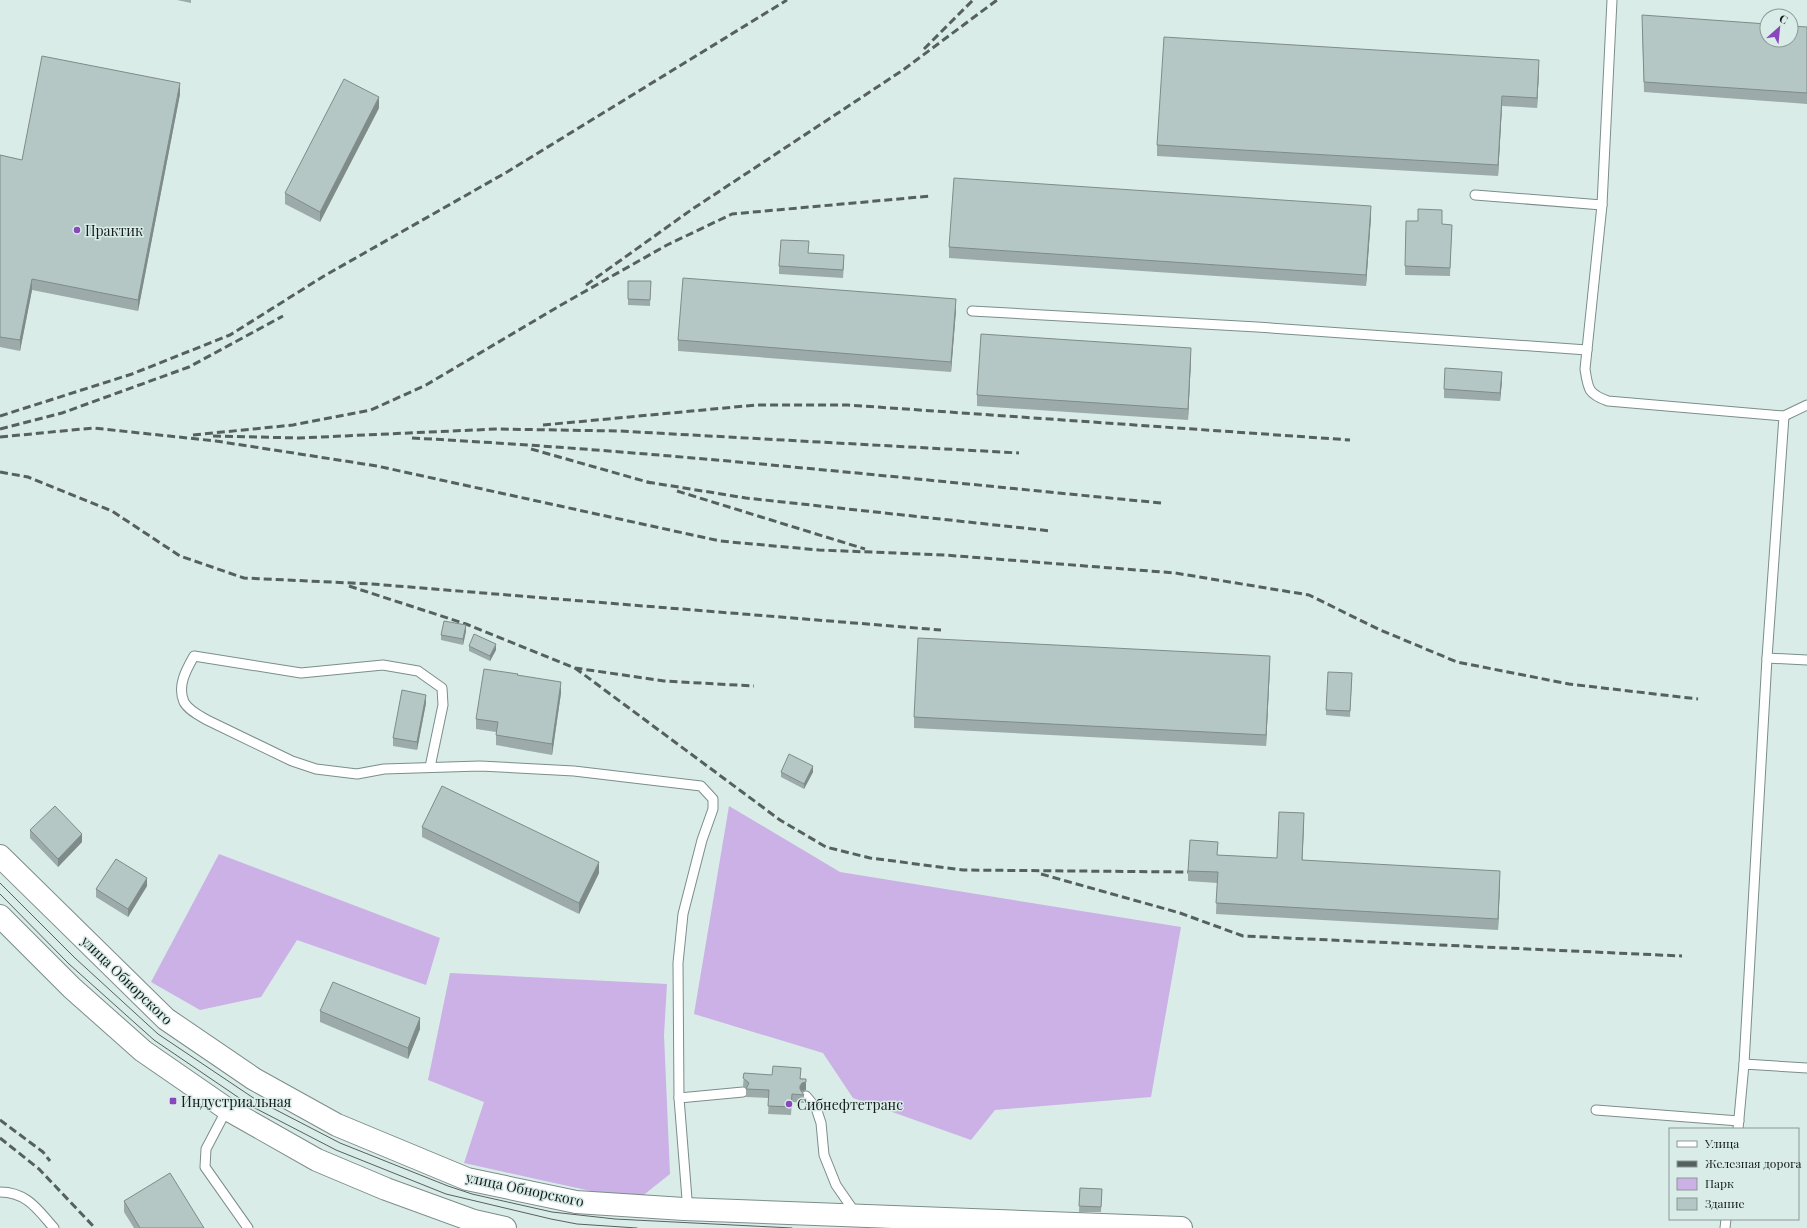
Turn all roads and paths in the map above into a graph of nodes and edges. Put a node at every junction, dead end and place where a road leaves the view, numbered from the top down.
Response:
1 (1612, 0) edge
2 (1475, 195) dead end
3 (1602, 205) junction
4 (972, 311) dead end
5 (1586, 350) junction
6 (1807, 405) edge
7 (1784, 416) junction
8 (1767, 658) junction
9 (1807, 660) edge
10 (430, 768) junction
11 (0, 856) edge
12 (0, 916) edge
13 (1744, 1064) junction
14 (1807, 1068) edge
15 (743, 1092) dead end
16 (806, 1096) dead end
17 (679, 1098) junction
18 (227, 1109) junction
19 (1596, 1110) dead end
20 (1738, 1125) edge
21 (0, 1192) edge
22 (684, 1209) junction
23 (857, 1215) junction
24 (54, 1228) edge
25 (248, 1228) edge
26 (505, 1228) edge
27 (1181, 1228) edge

1 - 3 lane
2 - 3 lane
3 - 5 lane
4 - 5 lane
5 - 7 lane
6 - 7 lane
7 - 8 lane
8 - 9 lane
8 - 13 lane
10 - 10 lane
10 - 17 lane
11 - 22 main road, улица Обнорского
12 - 18 main road
13 - 14 lane
13 - 20 lane
15 - 17 lane
16 - 23 lane
17 - 22 lane
18 - 25 lane
18 - 26 main road
19 - 20 lane
21 - 24 lane
22 - 23 main road, улица Обнорского
23 - 27 main road, улица Обнорского

